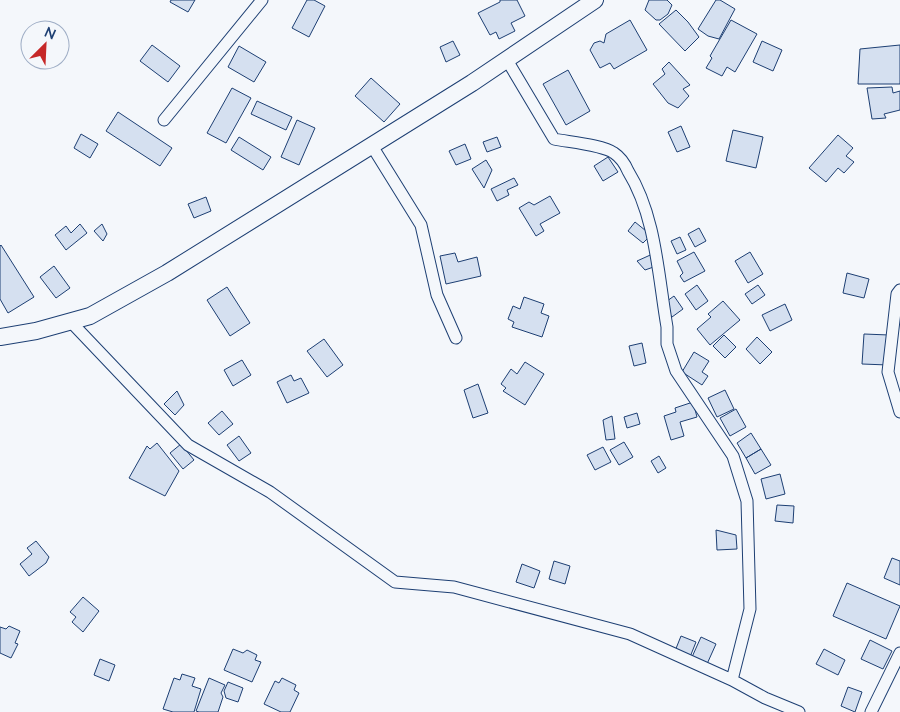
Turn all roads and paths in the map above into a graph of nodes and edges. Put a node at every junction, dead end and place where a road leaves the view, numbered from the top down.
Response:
1 (262, 0) edge
2 (595, 0) edge
3 (507, 60) junction
4 (164, 120) dead end
5 (372, 146) junction
6 (900, 290) edge
7 (70, 322) junction
8 (0, 337) edge
9 (456, 338) dead end
10 (900, 412) edge
11 (900, 652) edge
12 (732, 680) junction
13 (799, 712) edge
14 (871, 712) edge

1 - 4 street
2 - 3 street
3 - 5 street
3 - 12 street
5 - 7 street
5 - 9 street
6 - 10 street
7 - 8 street
7 - 12 street
11 - 14 street
12 - 13 street

